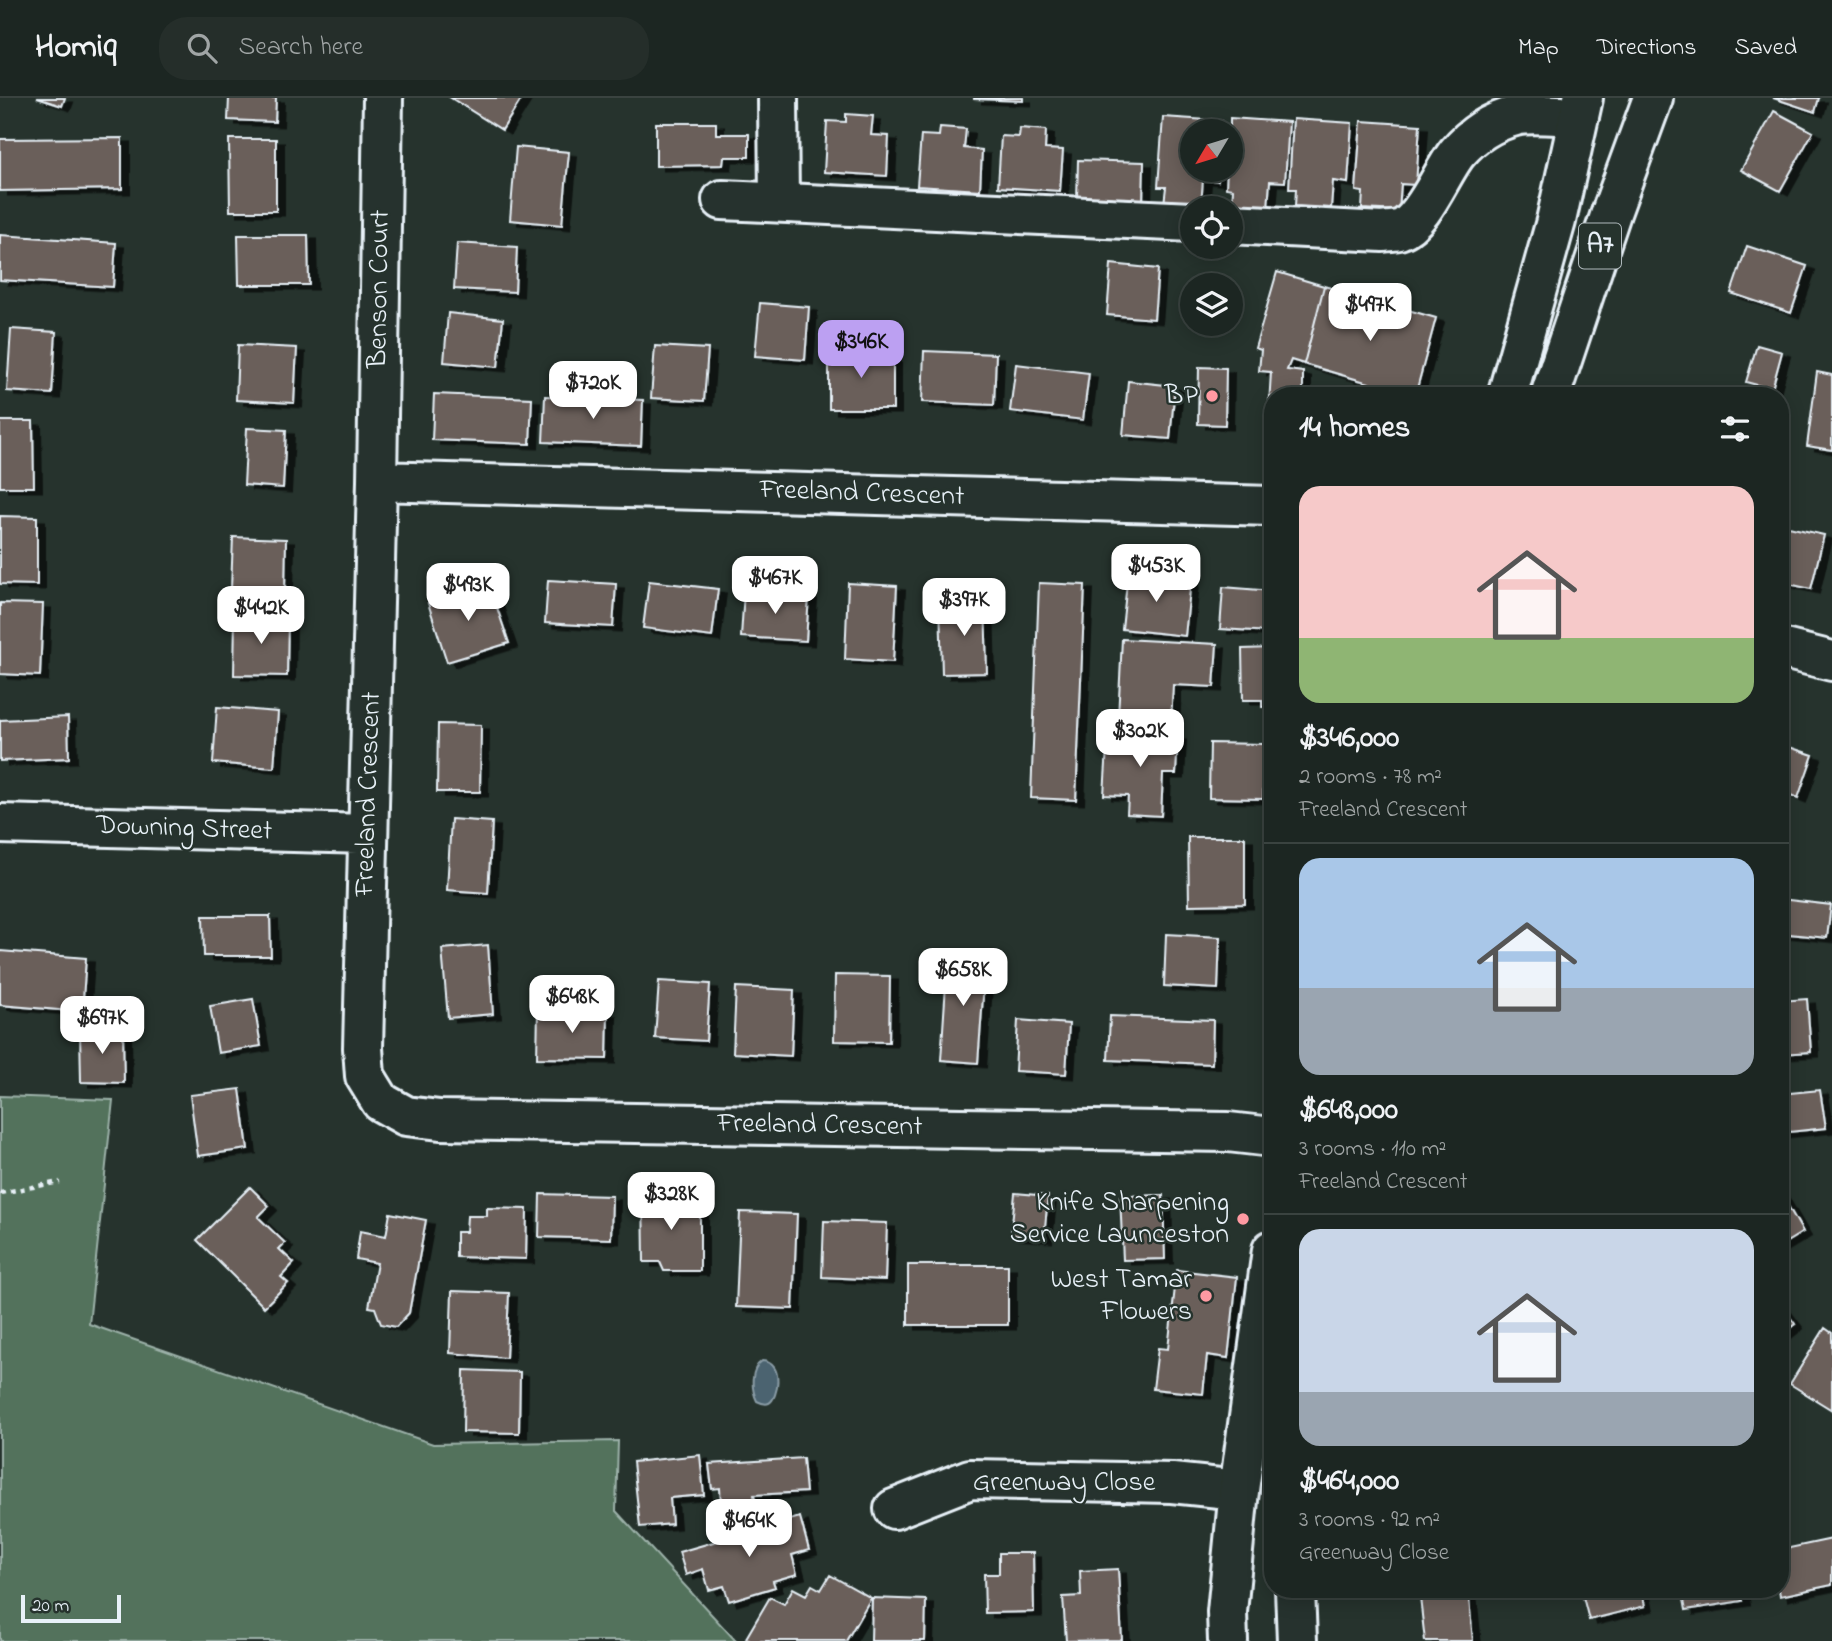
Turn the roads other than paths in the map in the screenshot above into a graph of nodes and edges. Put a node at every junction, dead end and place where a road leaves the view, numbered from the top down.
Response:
1 (383, 98) edge
2 (778, 98) edge
3 (1653, 98) edge
4 (1581, 107) edge
5 (722, 200) dead end
6 (779, 202) junction
7 (1180, 221) edge
8 (1243, 225) edge
9 (1510, 387) edge
10 (1553, 387) edge
11 (377, 481) junction
12 (1264, 506) edge
13 (1789, 650) edge
14 (1832, 661) edge
15 (0, 824) edge
16 (368, 834) junction
17 (1264, 1136) edge
18 (1264, 1308) edge
19 (1239, 1490) junction
20 (894, 1509) dead end
21 (1295, 1598) edge
22 (1228, 1641) edge
23 (1297, 1641) edge

1 - 11 main road, Benson Court
2 - 6 main road
3 - 10 main road, A7
4 - 8 main road
4 - 9 main road, A7
5 - 6 main road
6 - 7 main road
11 - 12 main road, Freeland Crescent
11 - 16 main road, Freeland Crescent
13 - 14 main road
15 - 16 main road, Downing Street
16 - 17 main road, Freeland Crescent
18 - 19 main road
19 - 20 main road, Greenway Close
19 - 22 main road
21 - 23 main road

